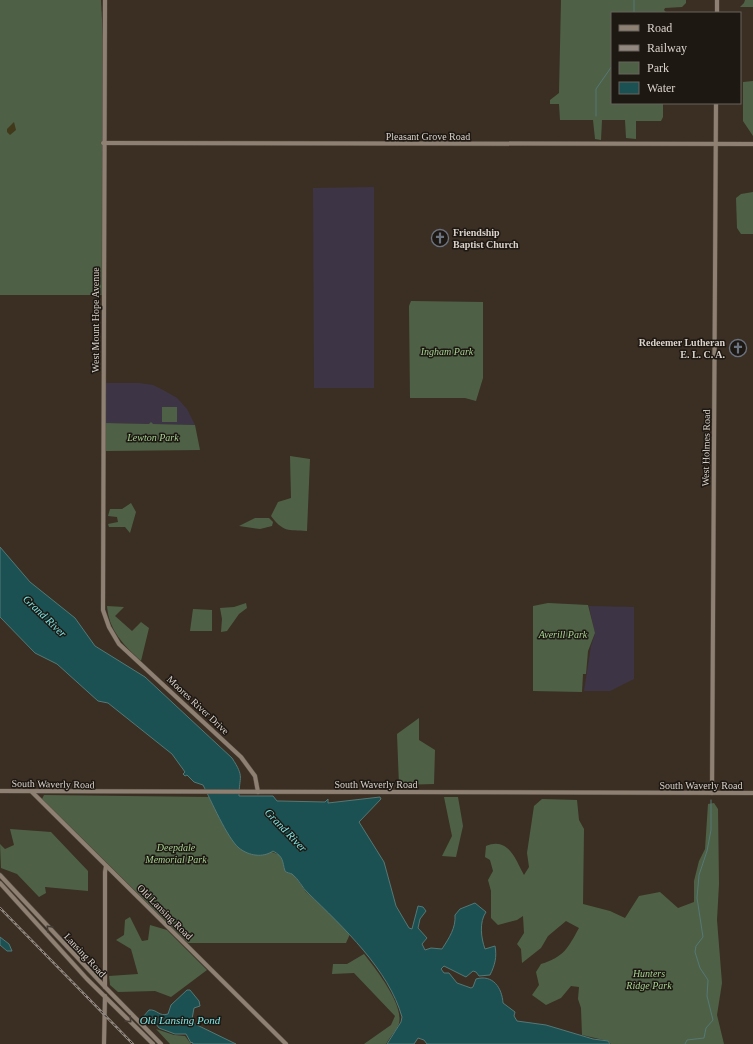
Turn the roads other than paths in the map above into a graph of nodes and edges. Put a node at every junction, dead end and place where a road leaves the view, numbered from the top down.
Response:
1 (105, 0) edge
2 (717, 0) edge
3 (717, 12) edge
4 (716, 104) edge
5 (103, 144) junction
6 (716, 144) junction
7 (753, 144) edge
8 (115, 638) joint
9 (0, 792) edge
10 (32, 792) junction
11 (258, 792) junction
12 (712, 793) junction
13 (753, 793) edge
14 (106, 866) junction
15 (0, 875) edge
16 (0, 883) edge
17 (104, 988) junction
18 (105, 996) junction
19 (104, 1044) edge
20 (153, 1044) edge
21 (161, 1044) edge
22 (286, 1044) edge

1 - 5 street, West Mount Hope Avenue
2 - 3 street
4 - 6 street, West Holmes Road
5 - 6 street, Pleasant Grove Road
5 - 8 street, West Mount Hope Avenue
6 - 7 street, Pleasant Grove Road
6 - 12 street, West Holmes Road
8 - 11 street, Moores River Drive
9 - 10 street, South Waverly Road
10 - 11 street, South Waverly Road
10 - 14 street, Old Lansing Road
11 - 12 street, South Waverly Road
12 - 13 street, South Waverly Road
14 - 17 street
14 - 22 street, Old Lansing Road
17 -> 15 street, Lansing Road
16 - 18 street, Lansing Road
17 - 18 street
17 - 21 street, Lansing Road
18 - 19 street
18 -> 20 street, Lansing Road

